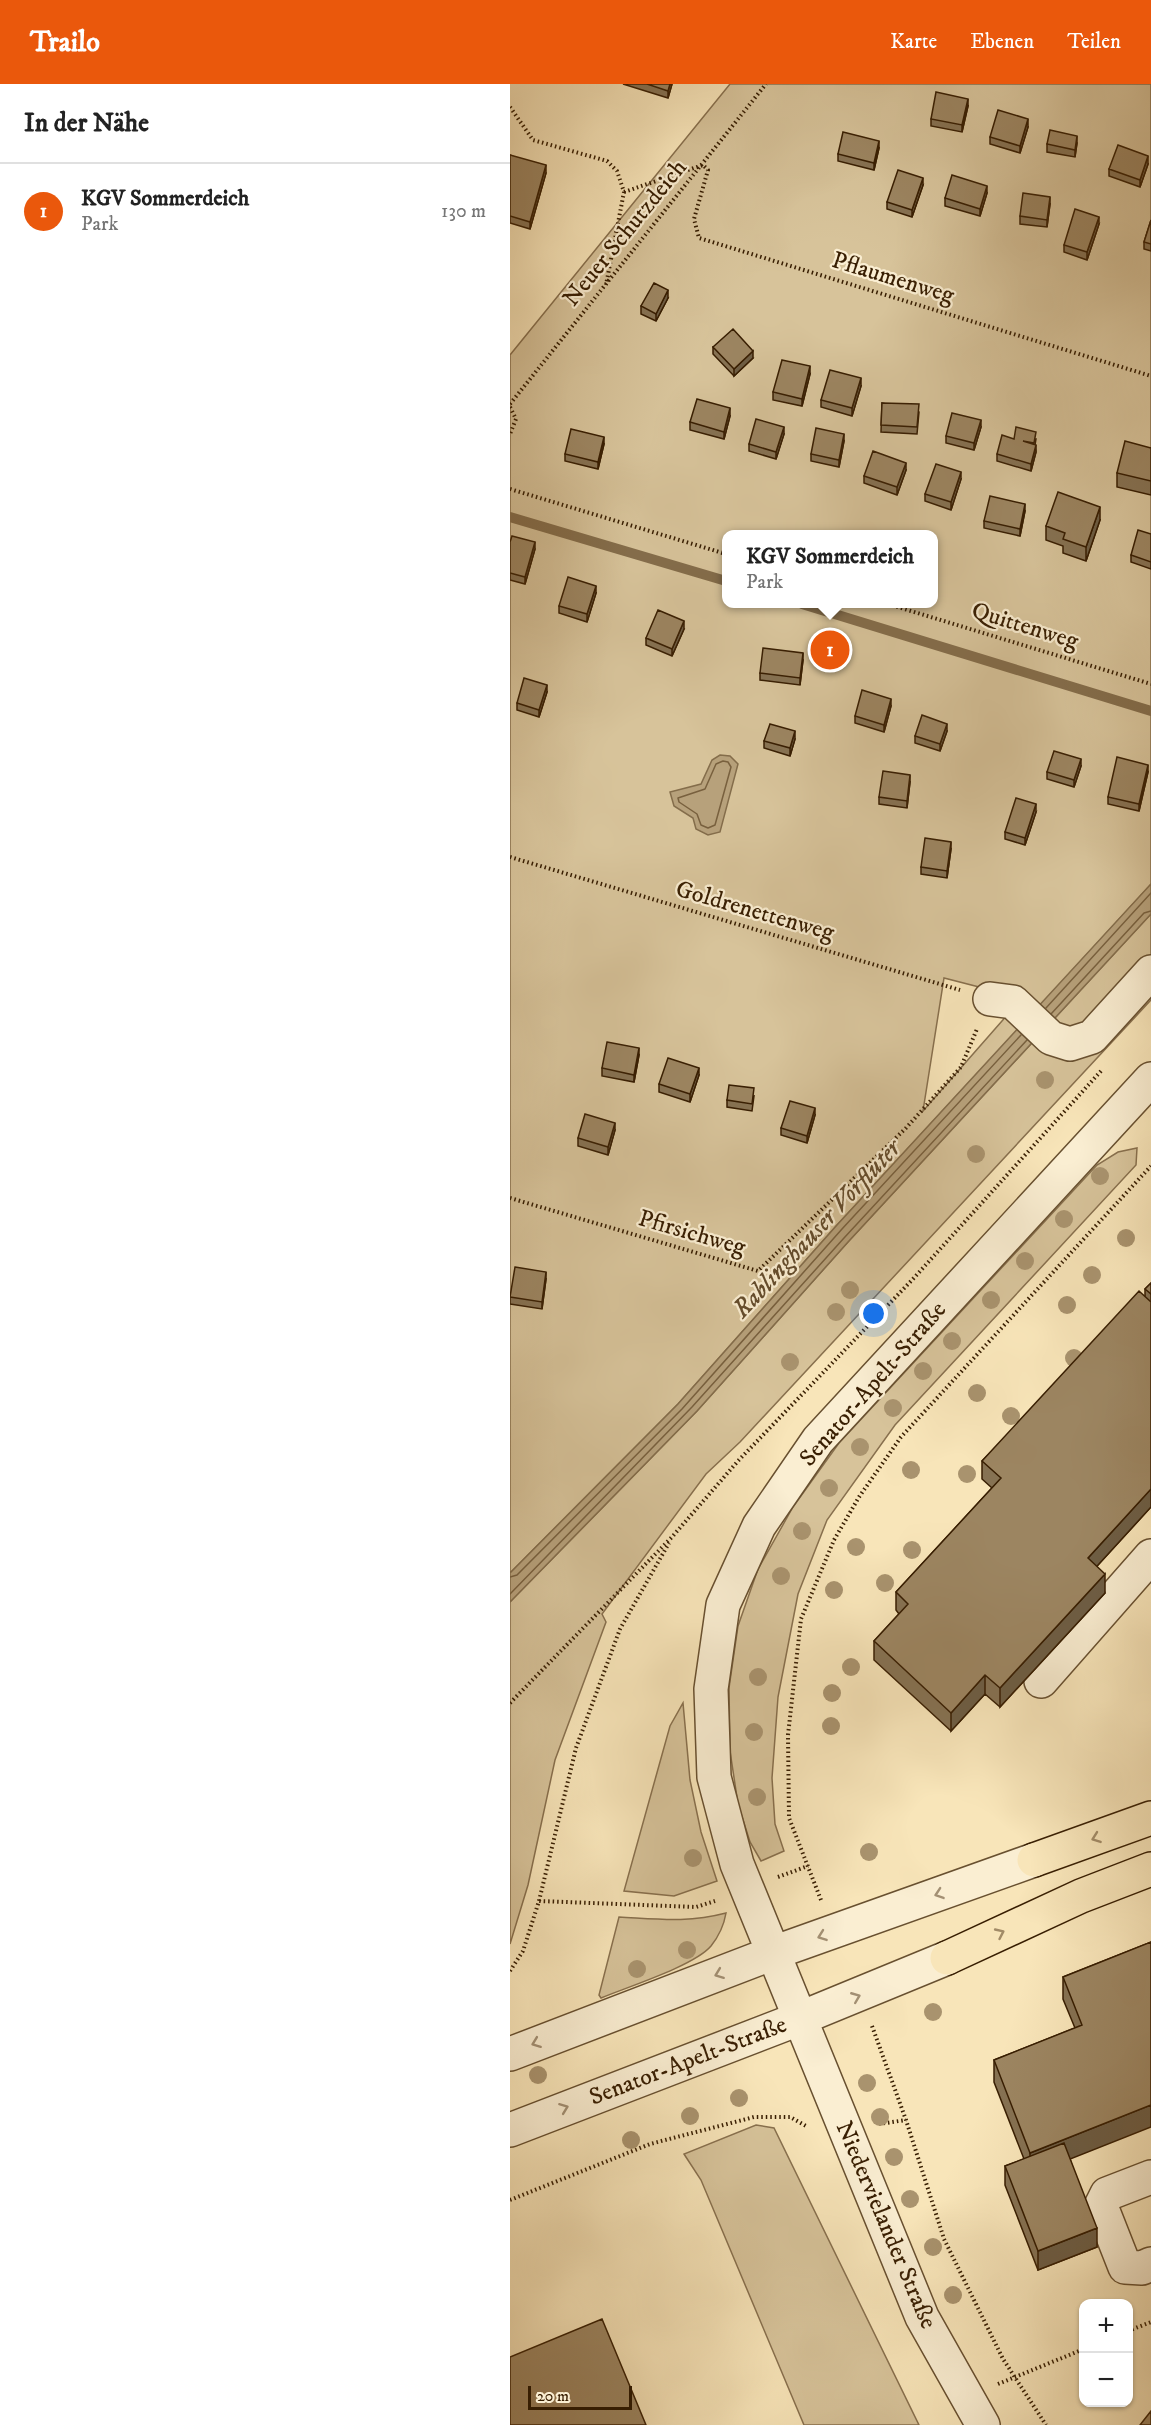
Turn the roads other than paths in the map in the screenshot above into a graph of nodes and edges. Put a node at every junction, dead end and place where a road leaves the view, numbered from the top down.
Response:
1 (1151, 972) edge
2 (990, 999) road end
3 (1148, 1090) edge
4 (1151, 1556) edge
5 (1041, 1681) dead end
6 (1151, 1818) edge
7 (1034, 1860) joint
8 (1151, 1869) edge
9 (773, 1953) junction
10 (947, 1958) joint
11 (801, 2018) junction
12 (510, 2054) edge
13 (510, 2130) edge
14 (1151, 2177) edge
15 (1151, 2264) edge
16 (975, 2412) edge

1 - 2 street
3 - 9 street, Senator-Apelt-Straße
4 - 5 street
6 -> 7 highway
7 -> 9 street
10 -> 8 highway
9 - 11 street, Senator-Apelt-Straße
9 -> 12 street
11 -> 10 street
13 -> 11 street, Senator-Apelt-Straße
11 - 16 street, Niedervielander Straße
14 - 15 street

